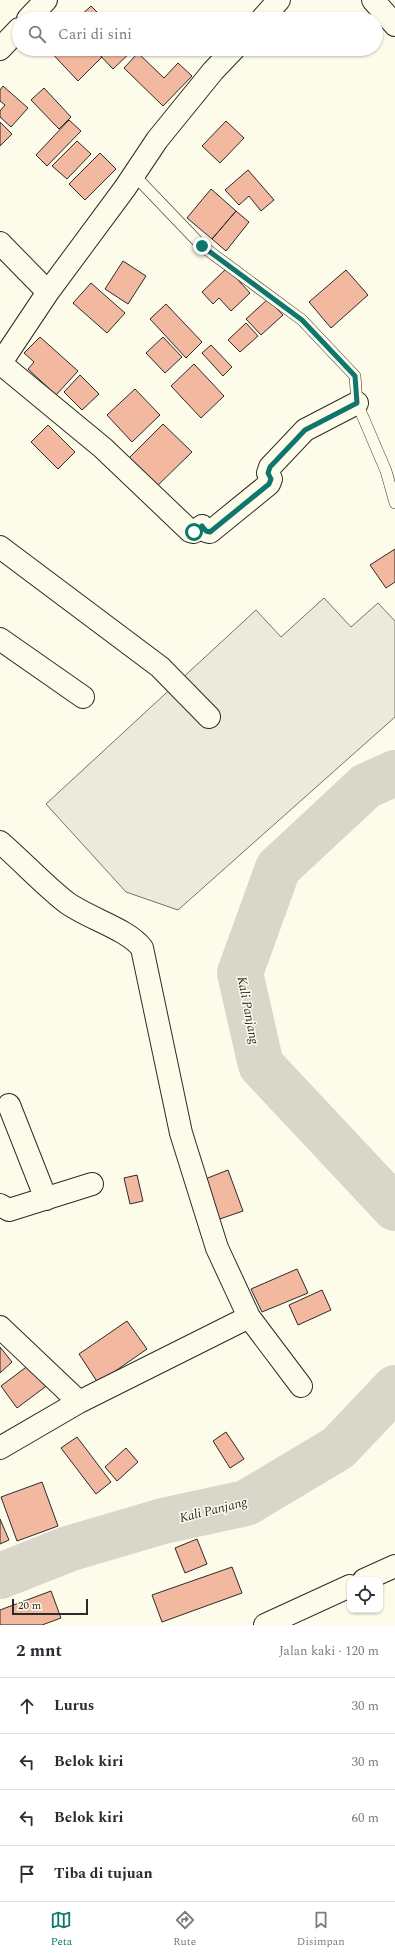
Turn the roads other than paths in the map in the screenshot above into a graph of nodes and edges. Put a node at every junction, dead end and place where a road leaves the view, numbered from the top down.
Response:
1 (46, 0) edge
2 (279, 0) edge
3 (373, 0) edge
4 (35, 12) edge
5 (268, 12) edge
6 (395, 25) edge
7 (12, 36) edge
8 (0, 48) edge
9 (227, 56) edge
10 (134, 174) junction
11 (0, 243) edge
12 (48, 292) junction
13 (0, 364) edge
14 (357, 403) junction
15 (395, 503) edge
16 (0, 547) edge
17 (0, 639) edge
18 (83, 697) dead end
19 (209, 717) dead end
20 (0, 842) edge
21 (9, 1105) dead end
22 (92, 1184) dead end
23 (46, 1199) junction
24 (0, 1206) edge
25 (248, 1317) junction
26 (0, 1327) edge
27 (301, 1386) dead end
28 (79, 1402) junction
29 (0, 1448) edge
30 (395, 1566) edge
31 (371, 1577) edge
32 (347, 1587) edge
33 (265, 1625) edge

1 - 4 street
2 - 5 street
3 - 6 street
7 - 8 street
9 - 10 street
10 - 12 street
10 - 14 lane
11 - 12 street
12 - 13 street
13 - 14 street
14 - 15 lane
16 - 19 street
17 - 18 street
20 - 25 street
21 - 23 street
22 - 23 street
23 - 24 street
25 - 27 street
25 - 28 street
26 - 28 street
28 - 29 street
30 - 31 street
32 - 33 street

